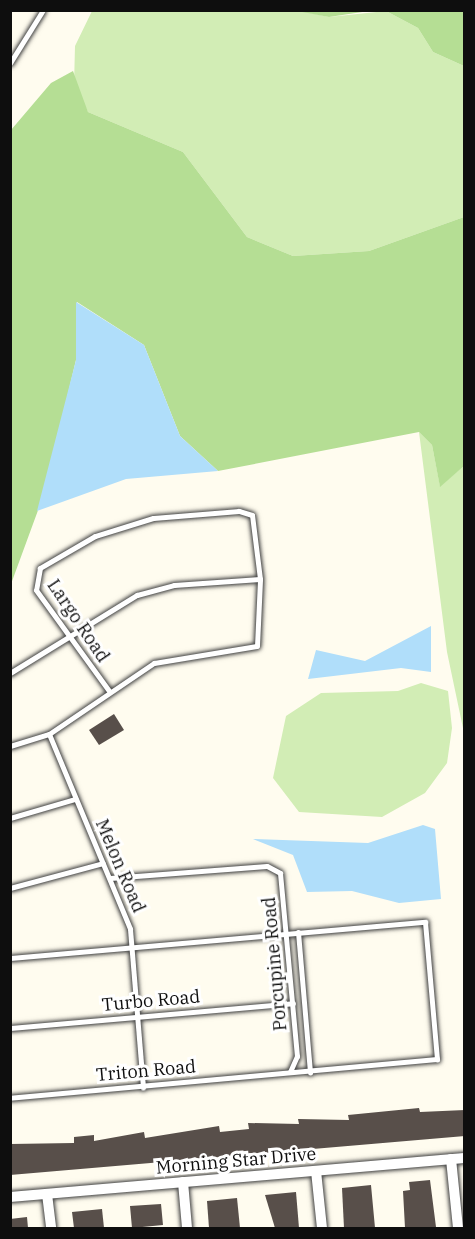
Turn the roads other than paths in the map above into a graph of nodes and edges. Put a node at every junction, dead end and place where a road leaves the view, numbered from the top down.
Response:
1 (43, 10) edge
2 (10, 63) edge
3 (260, 579) junction
4 (68, 636) junction
5 (10, 673) edge
6 (109, 691) junction
7 (50, 734) junction
8 (10, 746) edge
9 (75, 799) junction
10 (10, 818) edge
11 (103, 863) junction
12 (110, 878) junction
13 (10, 888) edge
14 (298, 932) junction
15 (287, 933) junction
16 (130, 947) junction
17 (10, 958) edge
18 (293, 1003) junction
19 (136, 1017) junction
20 (10, 1028) edge
21 (310, 1072) junction
22 (284, 1074) junction
23 (143, 1087) junction
24 (10, 1098) edge
25 (465, 1158) edge
26 (451, 1159) junction
27 (316, 1171) junction
28 (183, 1182) junction
29 (47, 1194) junction
30 (10, 1197) edge
31 (51, 1228) edge
32 (187, 1228) edge
33 (322, 1228) edge
34 (458, 1228) edge

1 - 2 lane
3 - 4 lane
3 - 4 lane, Largo Road
3 - 6 lane
4 - 5 lane
4 - 6 lane, Largo Road
6 - 7 lane
7 - 8 lane
7 - 9 lane, Melon Road
9 - 10 lane
9 - 11 lane, Melon Road
11 - 12 lane, Melon Road
11 - 13 lane
12 - 15 lane, Porcupine Road
12 - 16 lane, Melon Road
14 - 15 lane
14 - 21 lane
14 - 21 lane, Triton Road
15 - 16 lane
15 - 18 lane, Porcupine Road
16 - 17 lane
16 - 19 lane, Melon Road
18 - 19 lane, Turbo Road
18 - 22 lane, Porcupine Road
19 - 20 lane, Turbo Road
19 - 23 lane, Melon Road
21 - 22 lane, Triton Road
22 - 23 lane, Triton Road
23 - 24 lane, Triton Road
25 - 26 street, Morning Star Drive
26 - 27 street, Morning Star Drive
26 - 34 street
27 - 28 street, Morning Star Drive
27 - 33 street
28 - 29 street, Morning Star Drive
28 - 32 street
29 - 30 street, Morning Star Drive
29 - 31 street

